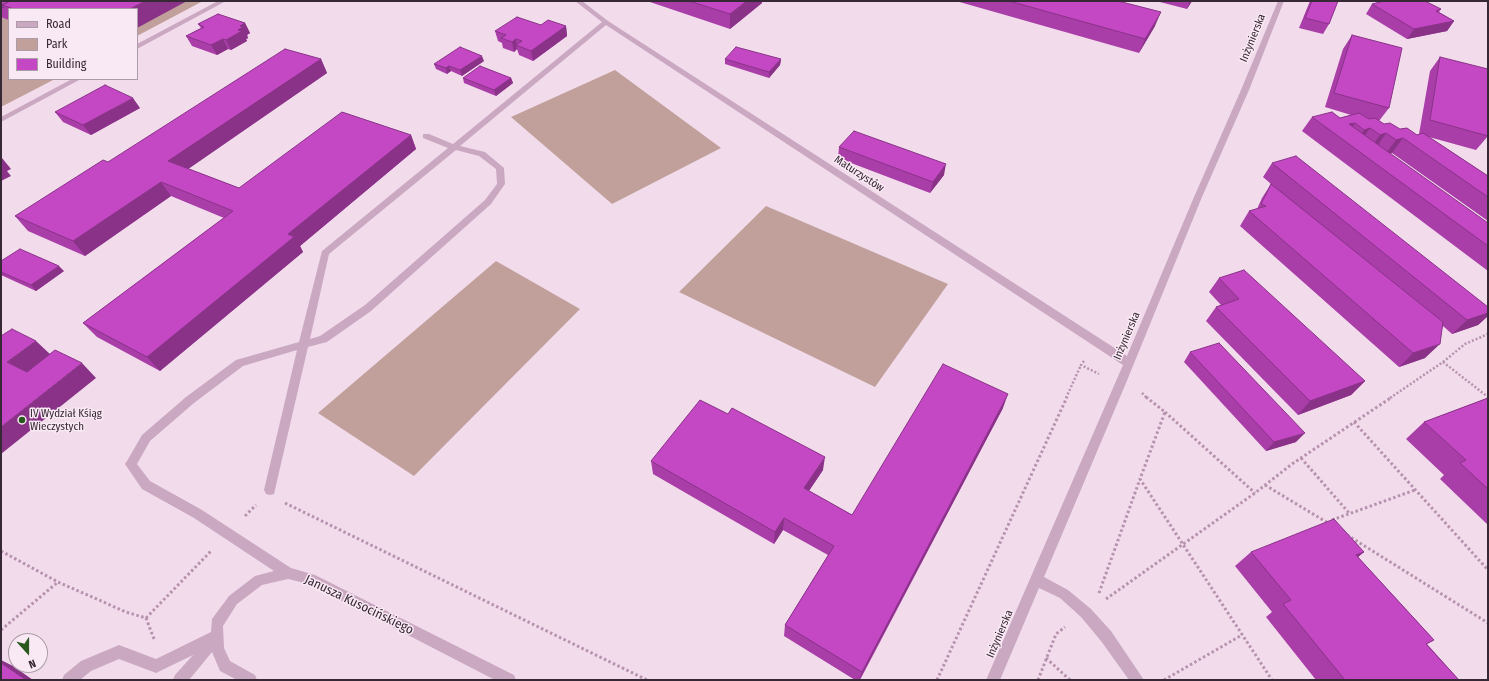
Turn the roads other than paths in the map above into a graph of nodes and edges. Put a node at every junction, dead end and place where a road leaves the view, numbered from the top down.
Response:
1 (223, 1) edge
2 (578, 1) edge
3 (1281, 1) edge
4 (606, 22) junction
5 (138, 46) edge
6 (75, 80) edge
7 (1, 120) edge
8 (426, 136) dead end
9 (454, 146) junction
10 (304, 344) junction
11 (1129, 363) junction
12 (268, 492) road end
13 (288, 573) junction
14 (1036, 580) junction
15 (217, 636) junction
16 (69, 680) edge
17 (180, 680) edge
18 (250, 680) edge
19 (509, 680) edge
20 (993, 680) edge
21 (1137, 680) edge

1 - 5 street
2 - 4 street, Maturzystów
3 - 11 street, Inżynierska
4 - 9 street
4 - 11 street, Maturzystów
6 - 7 street
8 - 9 street
9 - 10 street
9 - 10 street
10 - 12 street
10 - 13 street
11 - 14 street, Inżynierska
13 - 15 street, Janusza Kusocińskiego
13 - 19 street, Janusza Kusocińskiego
14 - 20 street, Inżynierska
14 - 21 street
15 - 16 street
15 - 17 street
15 - 18 street, Janusza Kusocińskiego

